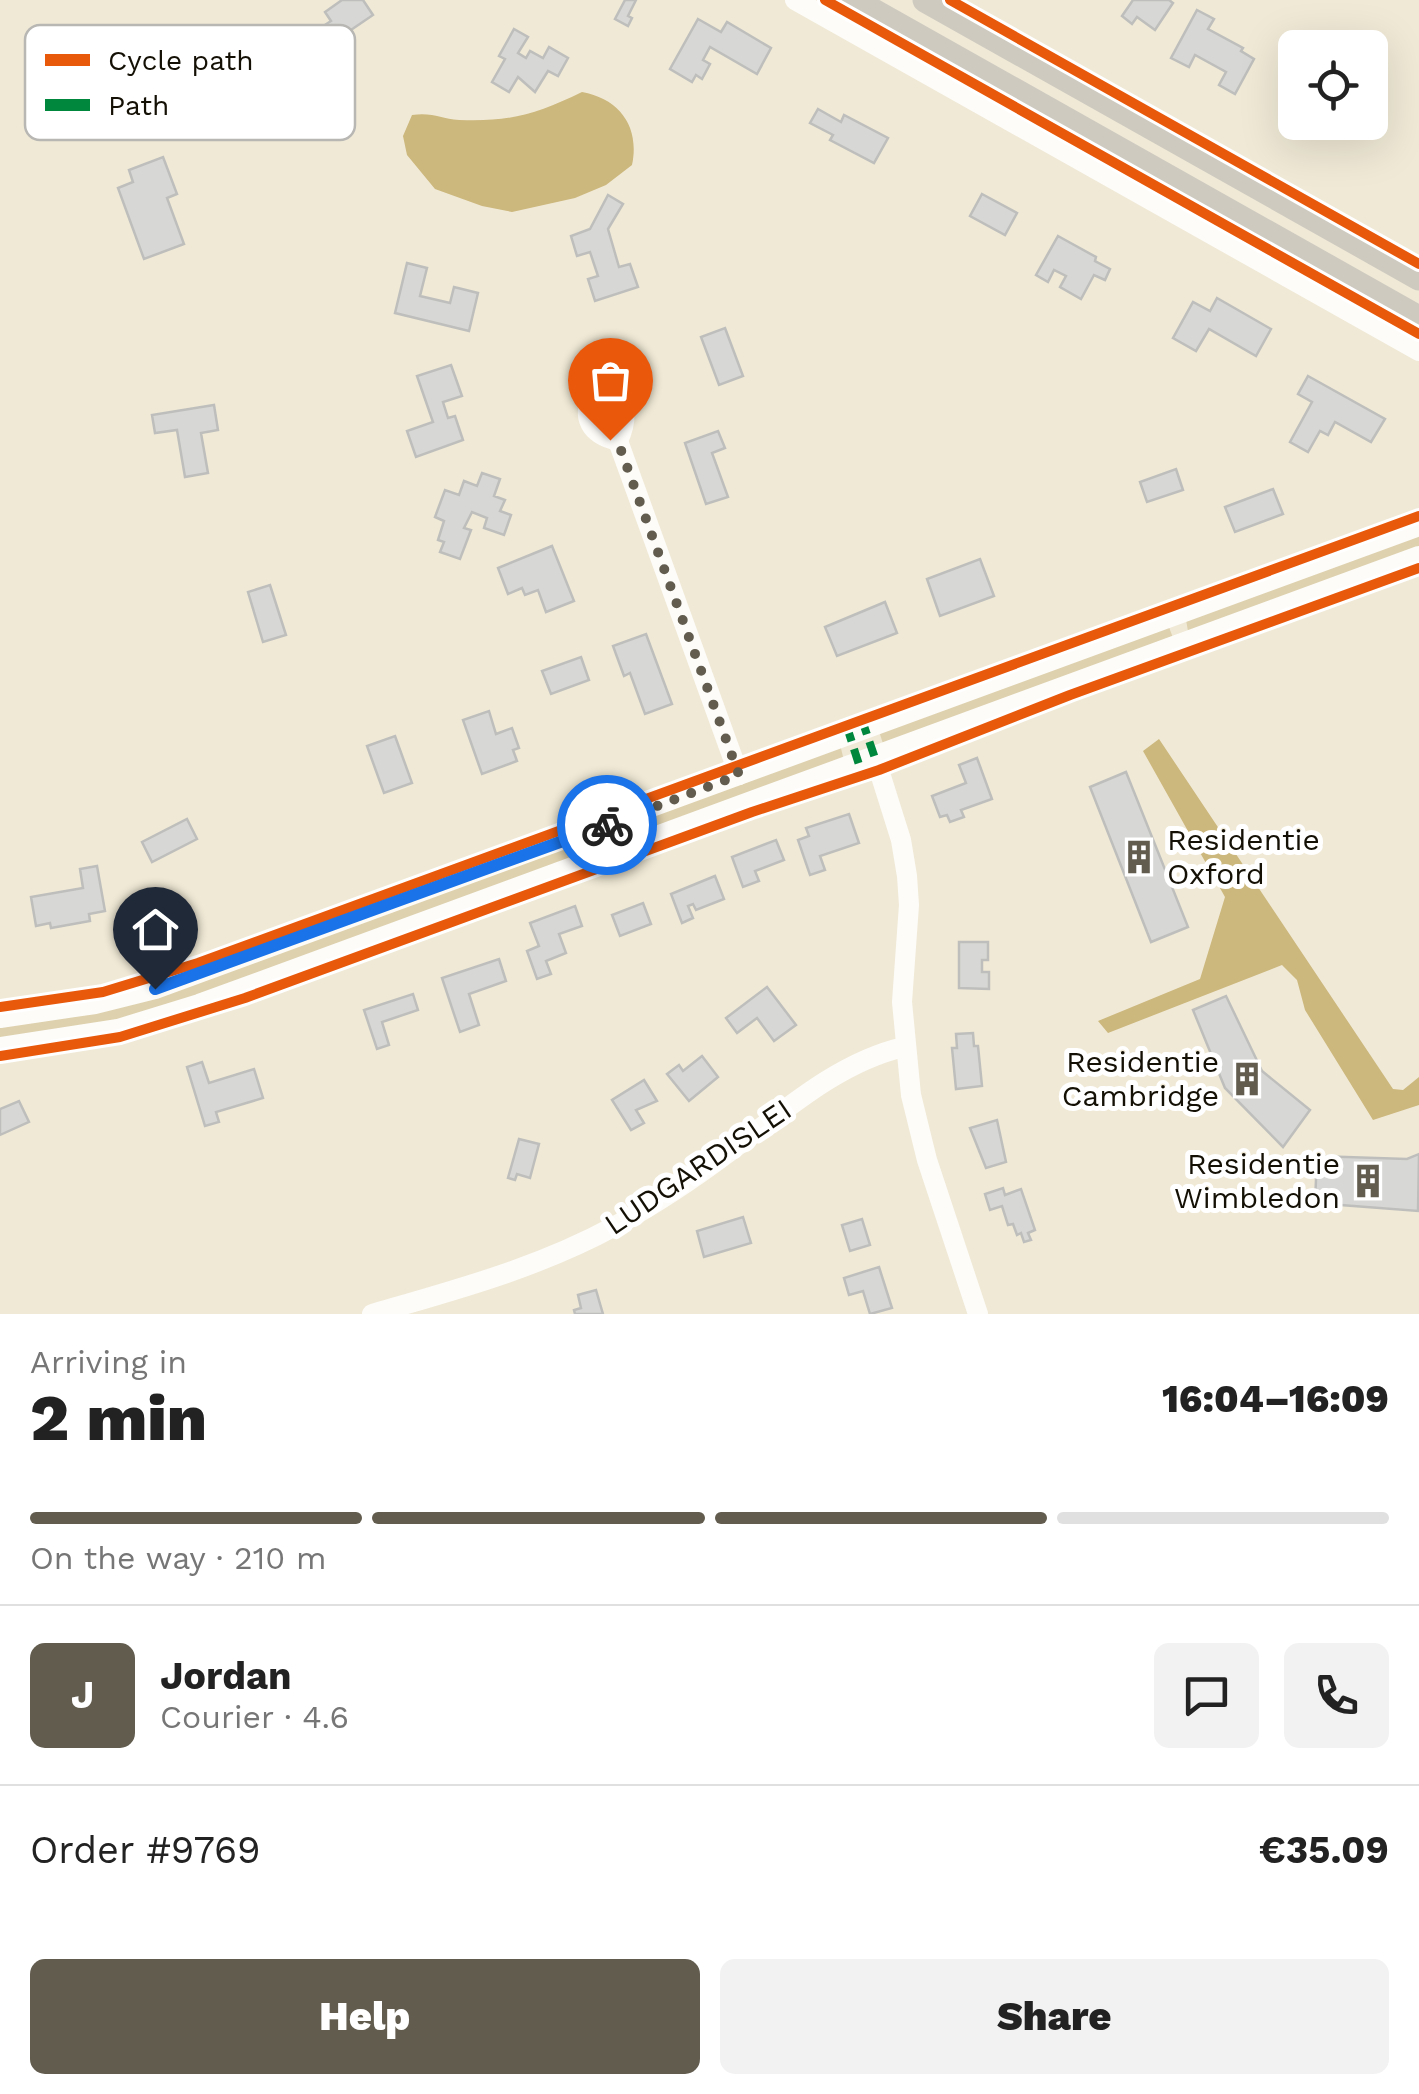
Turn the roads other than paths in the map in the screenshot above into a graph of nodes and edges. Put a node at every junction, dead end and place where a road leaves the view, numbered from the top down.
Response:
1 (794, 0) edge
2 (854, 0) edge
3 (924, 0) edge
4 (1419, 278) edge
5 (1419, 318) edge
6 (1419, 351) edge
7 (618, 442) dead end
8 (1419, 526) edge
9 (1419, 556) edge
10 (1174, 615) junction
11 (1183, 643) junction
12 (879, 770) dead end
13 (739, 775) junction
14 (578, 836) junction
15 (587, 862) junction
16 (0, 1018) edge
17 (0, 1047) edge
18 (904, 1047) junction
19 (372, 1314) edge
20 (978, 1314) edge

1 - 6 street
2 - 5 main road
3 - 4 main road
7 - 13 street
8 - 10 street
9 - 11 street
10 - 11 street
10 - 13 street
11 - 15 street
12 - 18 street
13 - 14 street
14 - 15 street
14 - 16 street
15 - 17 street
18 - 19 street, LUDGARDISLEI
18 - 20 street

